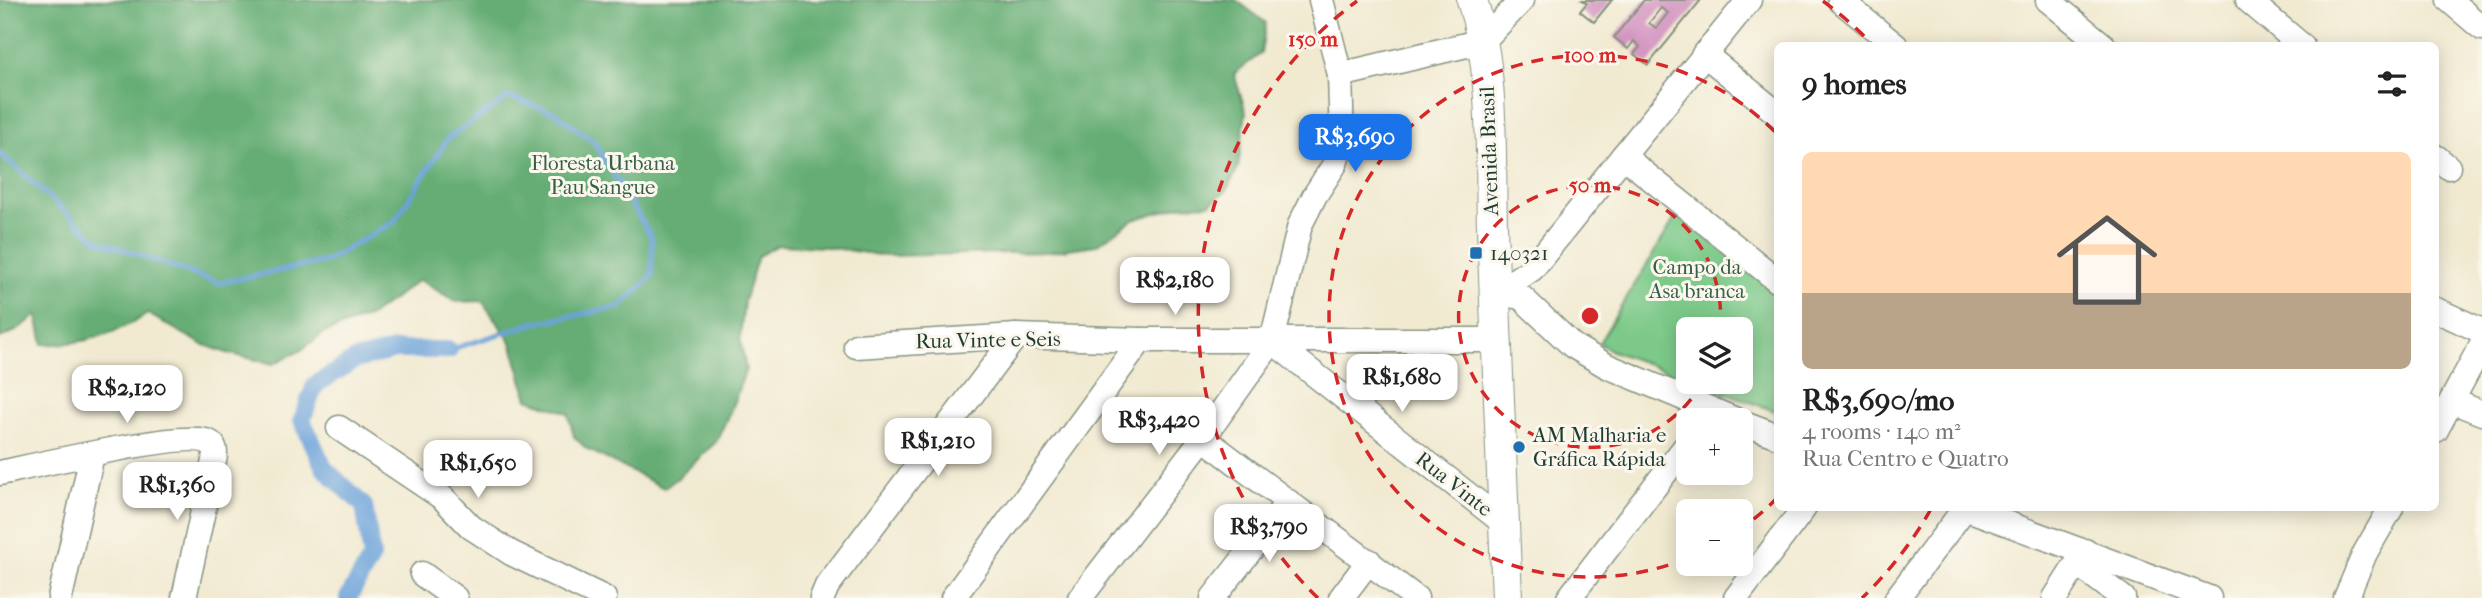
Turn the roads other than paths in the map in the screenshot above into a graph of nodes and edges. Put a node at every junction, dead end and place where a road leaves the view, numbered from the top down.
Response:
1 (1321, 0) edge
2 (1472, 0) edge
3 (1522, 0) edge
4 (1840, 0) edge
5 (2048, 0) edge
6 (2248, 0) edge
7 (2449, 0) edge
8 (1737, 4) edge
9 (2482, 27) edge
10 (1483, 41) junction
11 (1891, 42) edge
12 (2099, 42) edge
13 (2297, 42) edge
14 (1704, 54) junction
15 (1340, 75) junction
16 (1774, 111) edge
17 (1623, 156) junction
18 (1774, 278) edge
19 (1495, 289) junction
20 (2439, 311) edge
21 (2482, 331) edge
22 (1016, 336) junction
23 (1141, 340) junction
24 (1498, 340) junction
25 (1272, 341) junction
26 (2482, 344) edge
27 (856, 346) dead end
28 (2452, 401) junction
29 (1693, 408) edge
30 (2482, 414) edge
31 (2439, 425) edge
32 (1753, 427) edge
33 (339, 428) dead end
34 (1774, 434) edge
35 (1203, 438) junction
36 (92, 455) junction
37 (1676, 459) edge
38 (0, 473) edge
39 (1288, 502) junction
40 (1802, 511) edge
41 (1963, 511) edge
42 (1972, 511) edge
43 (2389, 511) edge
44 (1504, 523) junction
45 (2082, 557) junction
46 (1369, 561) junction
47 (422, 574) dead end
48 (60, 598) edge
49 (184, 598) edge
50 (455, 598) edge
51 (604, 598) edge
52 (822, 598) edge
53 (953, 598) edge
54 (1080, 598) edge
55 (1213, 598) edge
56 (1341, 598) edge
57 (1416, 598) edge
58 (1507, 598) edge
59 (1569, 598) edge
60 (1736, 598) edge
61 (1897, 598) edge
62 (2055, 598) edge
63 (2123, 598) edge
64 (2209, 598) edge
65 (2346, 598) edge

1 - 15 street
2 - 10 main road, Avenida Brasil
3 - 10 street
4 - 11 street
5 - 12 street
6 - 13 street
7 - 9 street
8 - 14 street
10 - 15 street
10 - 19 main road, Avenida Brasil
14 - 16 street
14 - 17 street
15 - 25 street
17 - 18 street
17 - 19 street
19 - 24 main road, Avenida Brasil
19 - 29 street
20 - 21 street
22 - 23 street, Rua Vinte e Seis
22 - 27 street, Rua Vinte e Seis
22 - 52 street
23 - 25 street, Rua Vinte e Seis
23 - 53 street
24 - 25 street, Rua Vinte e Seis
24 - 44 main road, Avenida Brasil
25 - 35 street
25 - 44 street, Rua Vinte
26 - 28 street
28 - 30 street
28 - 31 street
32 - 34 street
33 - 51 street
35 - 39 street
35 - 54 street
36 - 38 street
36 - 48 street
36 - 49 street
37 - 59 street
39 - 46 street
39 - 55 street
40 - 60 street
41 - 61 street
42 - 45 street
43 - 65 street
44 - 58 main road, Avenida Brasil
45 - 62 street
45 - 63 street
45 - 64 street
46 - 56 street
46 - 57 street
47 - 50 street

